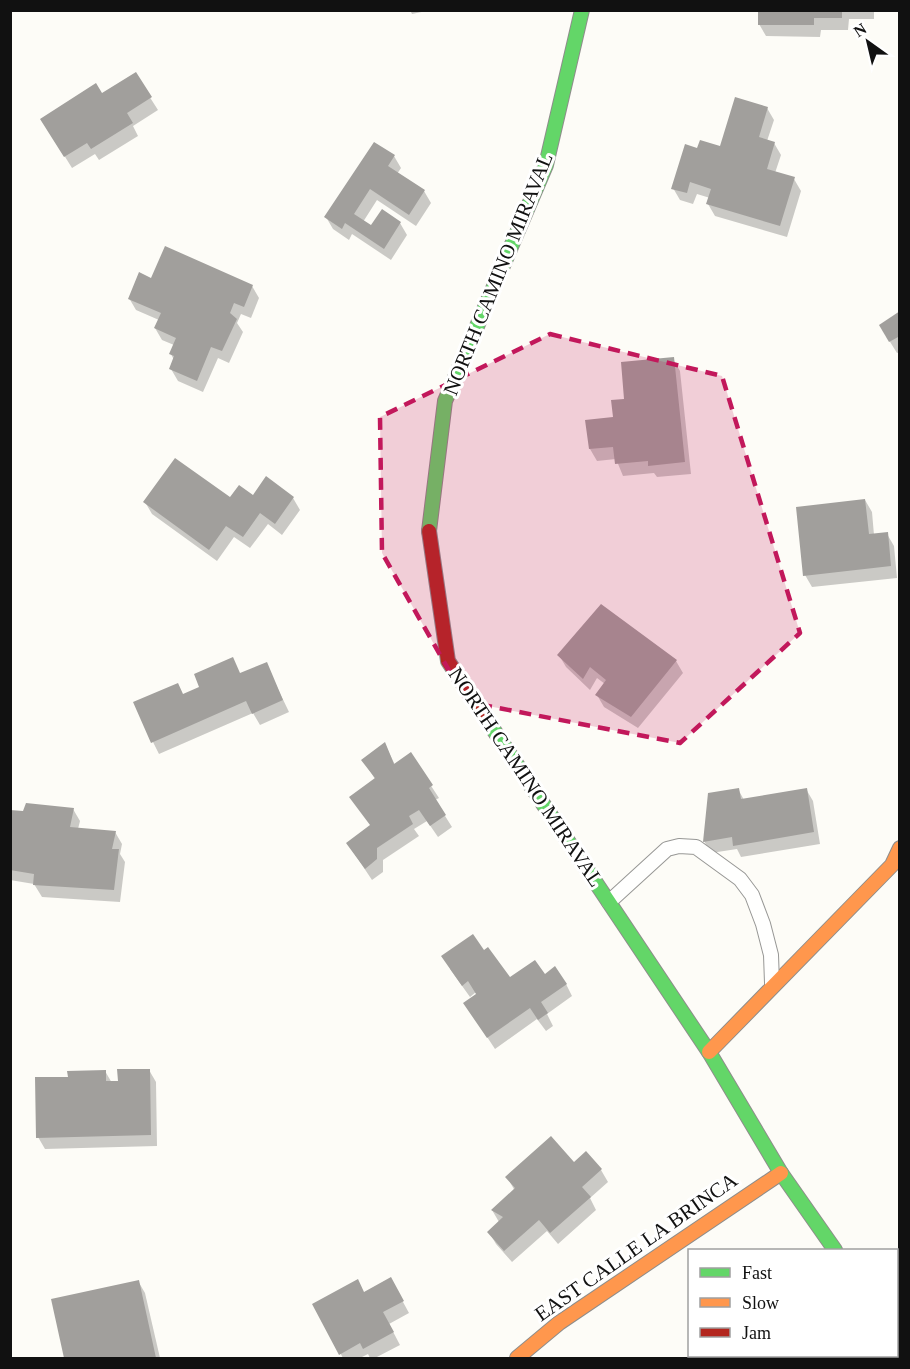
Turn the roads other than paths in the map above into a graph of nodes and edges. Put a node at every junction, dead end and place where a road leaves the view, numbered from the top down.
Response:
1 (582, 10) edge
2 (900, 848) edge
3 (609, 902) junction
4 (772, 986) junction
5 (709, 1052) junction
6 (781, 1173) junction
7 (834, 1249) edge
8 (517, 1359) edge

1 - 3 street, NORTH CAMINO MIRAVAL
2 - 4 street
3 - 4 lane
3 - 5 street, NORTH CAMINO MIRAVAL
4 - 5 street
5 - 6 street, NORTH CAMINO MIRAVAL
6 - 7 street, NORTH CAMINO MIRAVAL
6 - 8 street, EAST CALLE LA BRINCA

